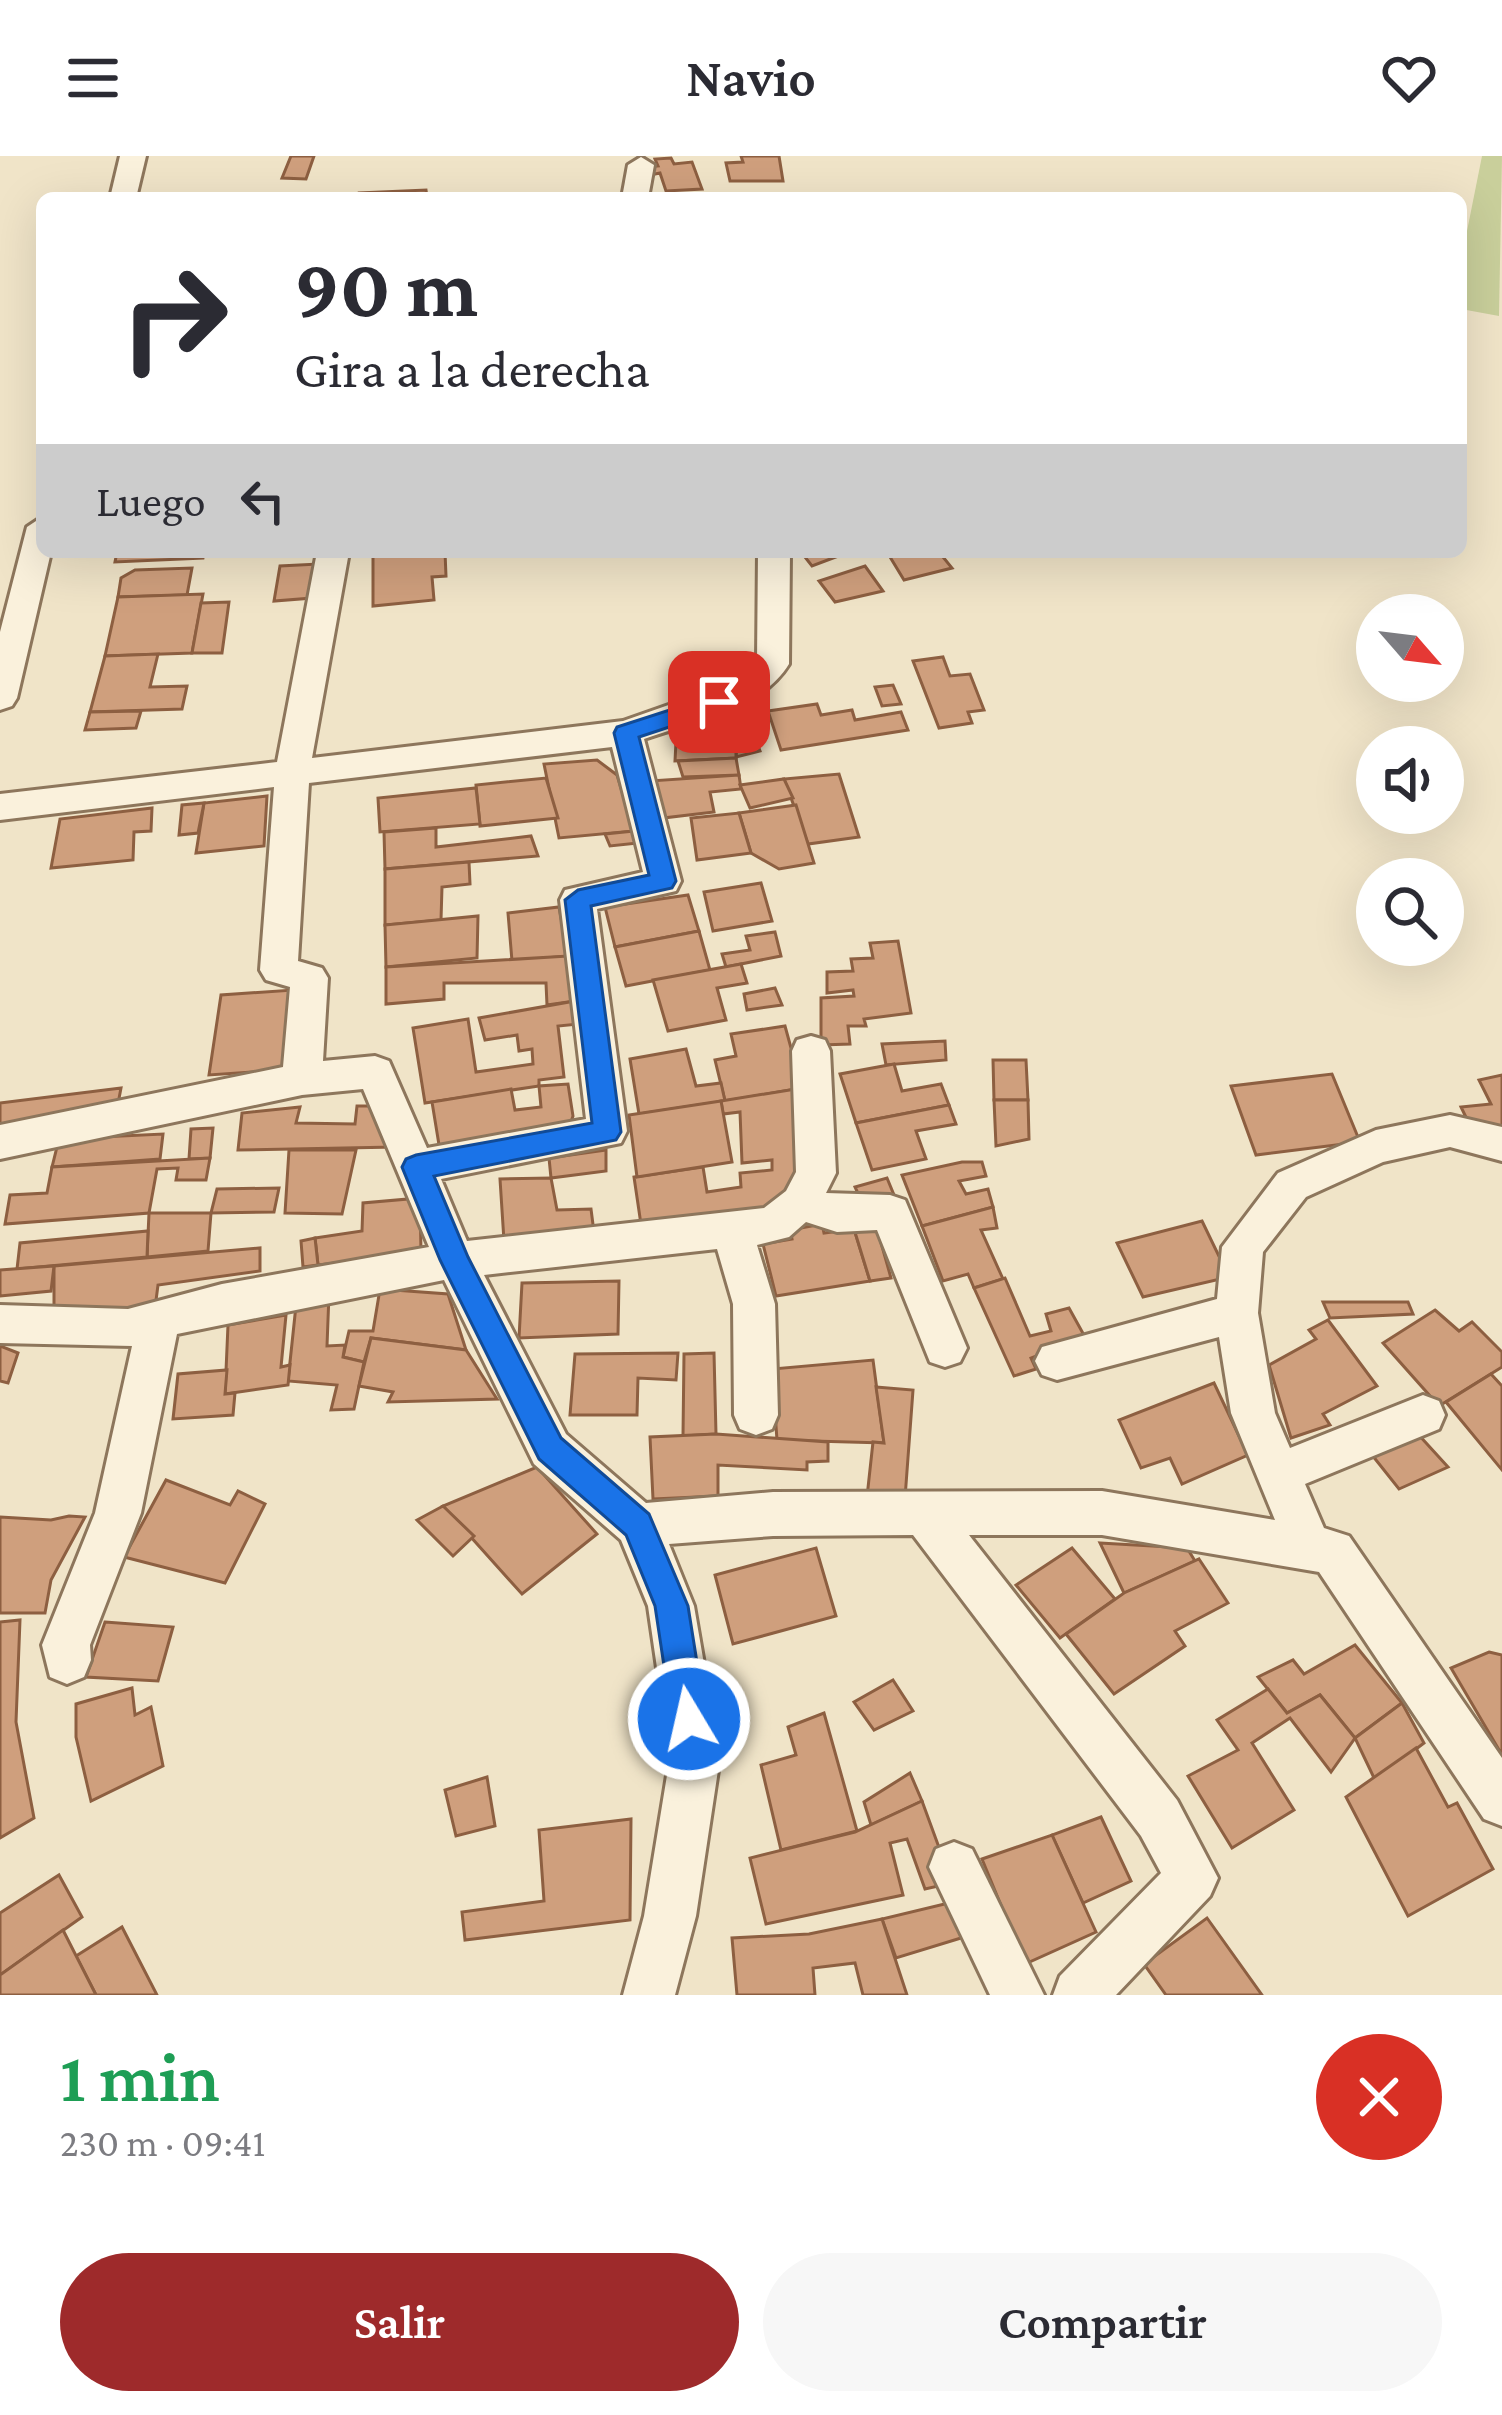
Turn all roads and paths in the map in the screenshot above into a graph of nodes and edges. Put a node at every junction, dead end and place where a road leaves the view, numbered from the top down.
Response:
1 (133, 156) edge
2 (641, 165) dead end
3 (124, 192) edge
4 (635, 192) edge
5 (36, 551) edge
6 (332, 558) edge
7 (774, 558) edge
8 (0, 698) edge
9 (626, 733) junction
10 (292, 776) junction
11 (0, 807) edge
12 (811, 1051) dead end
13 (302, 1079) junction
14 (0, 1142) edge
15 (1502, 1144) edge
16 (416, 1167) junction
17 (800, 1203) junction
18 (732, 1231) junction
19 (455, 1260) junction
20 (1237, 1313) junction
21 (158, 1319) junction
22 (0, 1324) edge
23 (945, 1348) dead end
24 (1057, 1361) dead end
25 (756, 1415) dead end
26 (1424, 1415) dead end
27 (1278, 1474) junction
28 (925, 1514) junction
29 (638, 1525) junction
30 (1310, 1549) junction
31 (67, 1660) dead end
32 (1502, 1802) edge
33 (954, 1868) dead end
34 (649, 1995) edge
35 (1018, 1995) edge
36 (1079, 1995) edge

1 - 3 street
2 - 4 street
5 - 8 street
6 - 10 street
7 - 9 street
9 - 10 street
9 - 16 street
10 - 11 street
10 - 13 street
12 - 17 street
13 - 14 street
13 - 16 street
15 - 20 street
16 - 19 street
17 - 18 street
17 - 23 street
18 - 19 street
18 - 25 street
19 - 21 street
19 - 29 street
20 - 24 street
20 - 27 street
21 - 22 street
21 - 31 street
26 - 27 street
27 - 30 street
28 - 29 street
28 - 30 street
28 - 36 street
29 - 34 street
30 - 32 street
33 - 35 street

